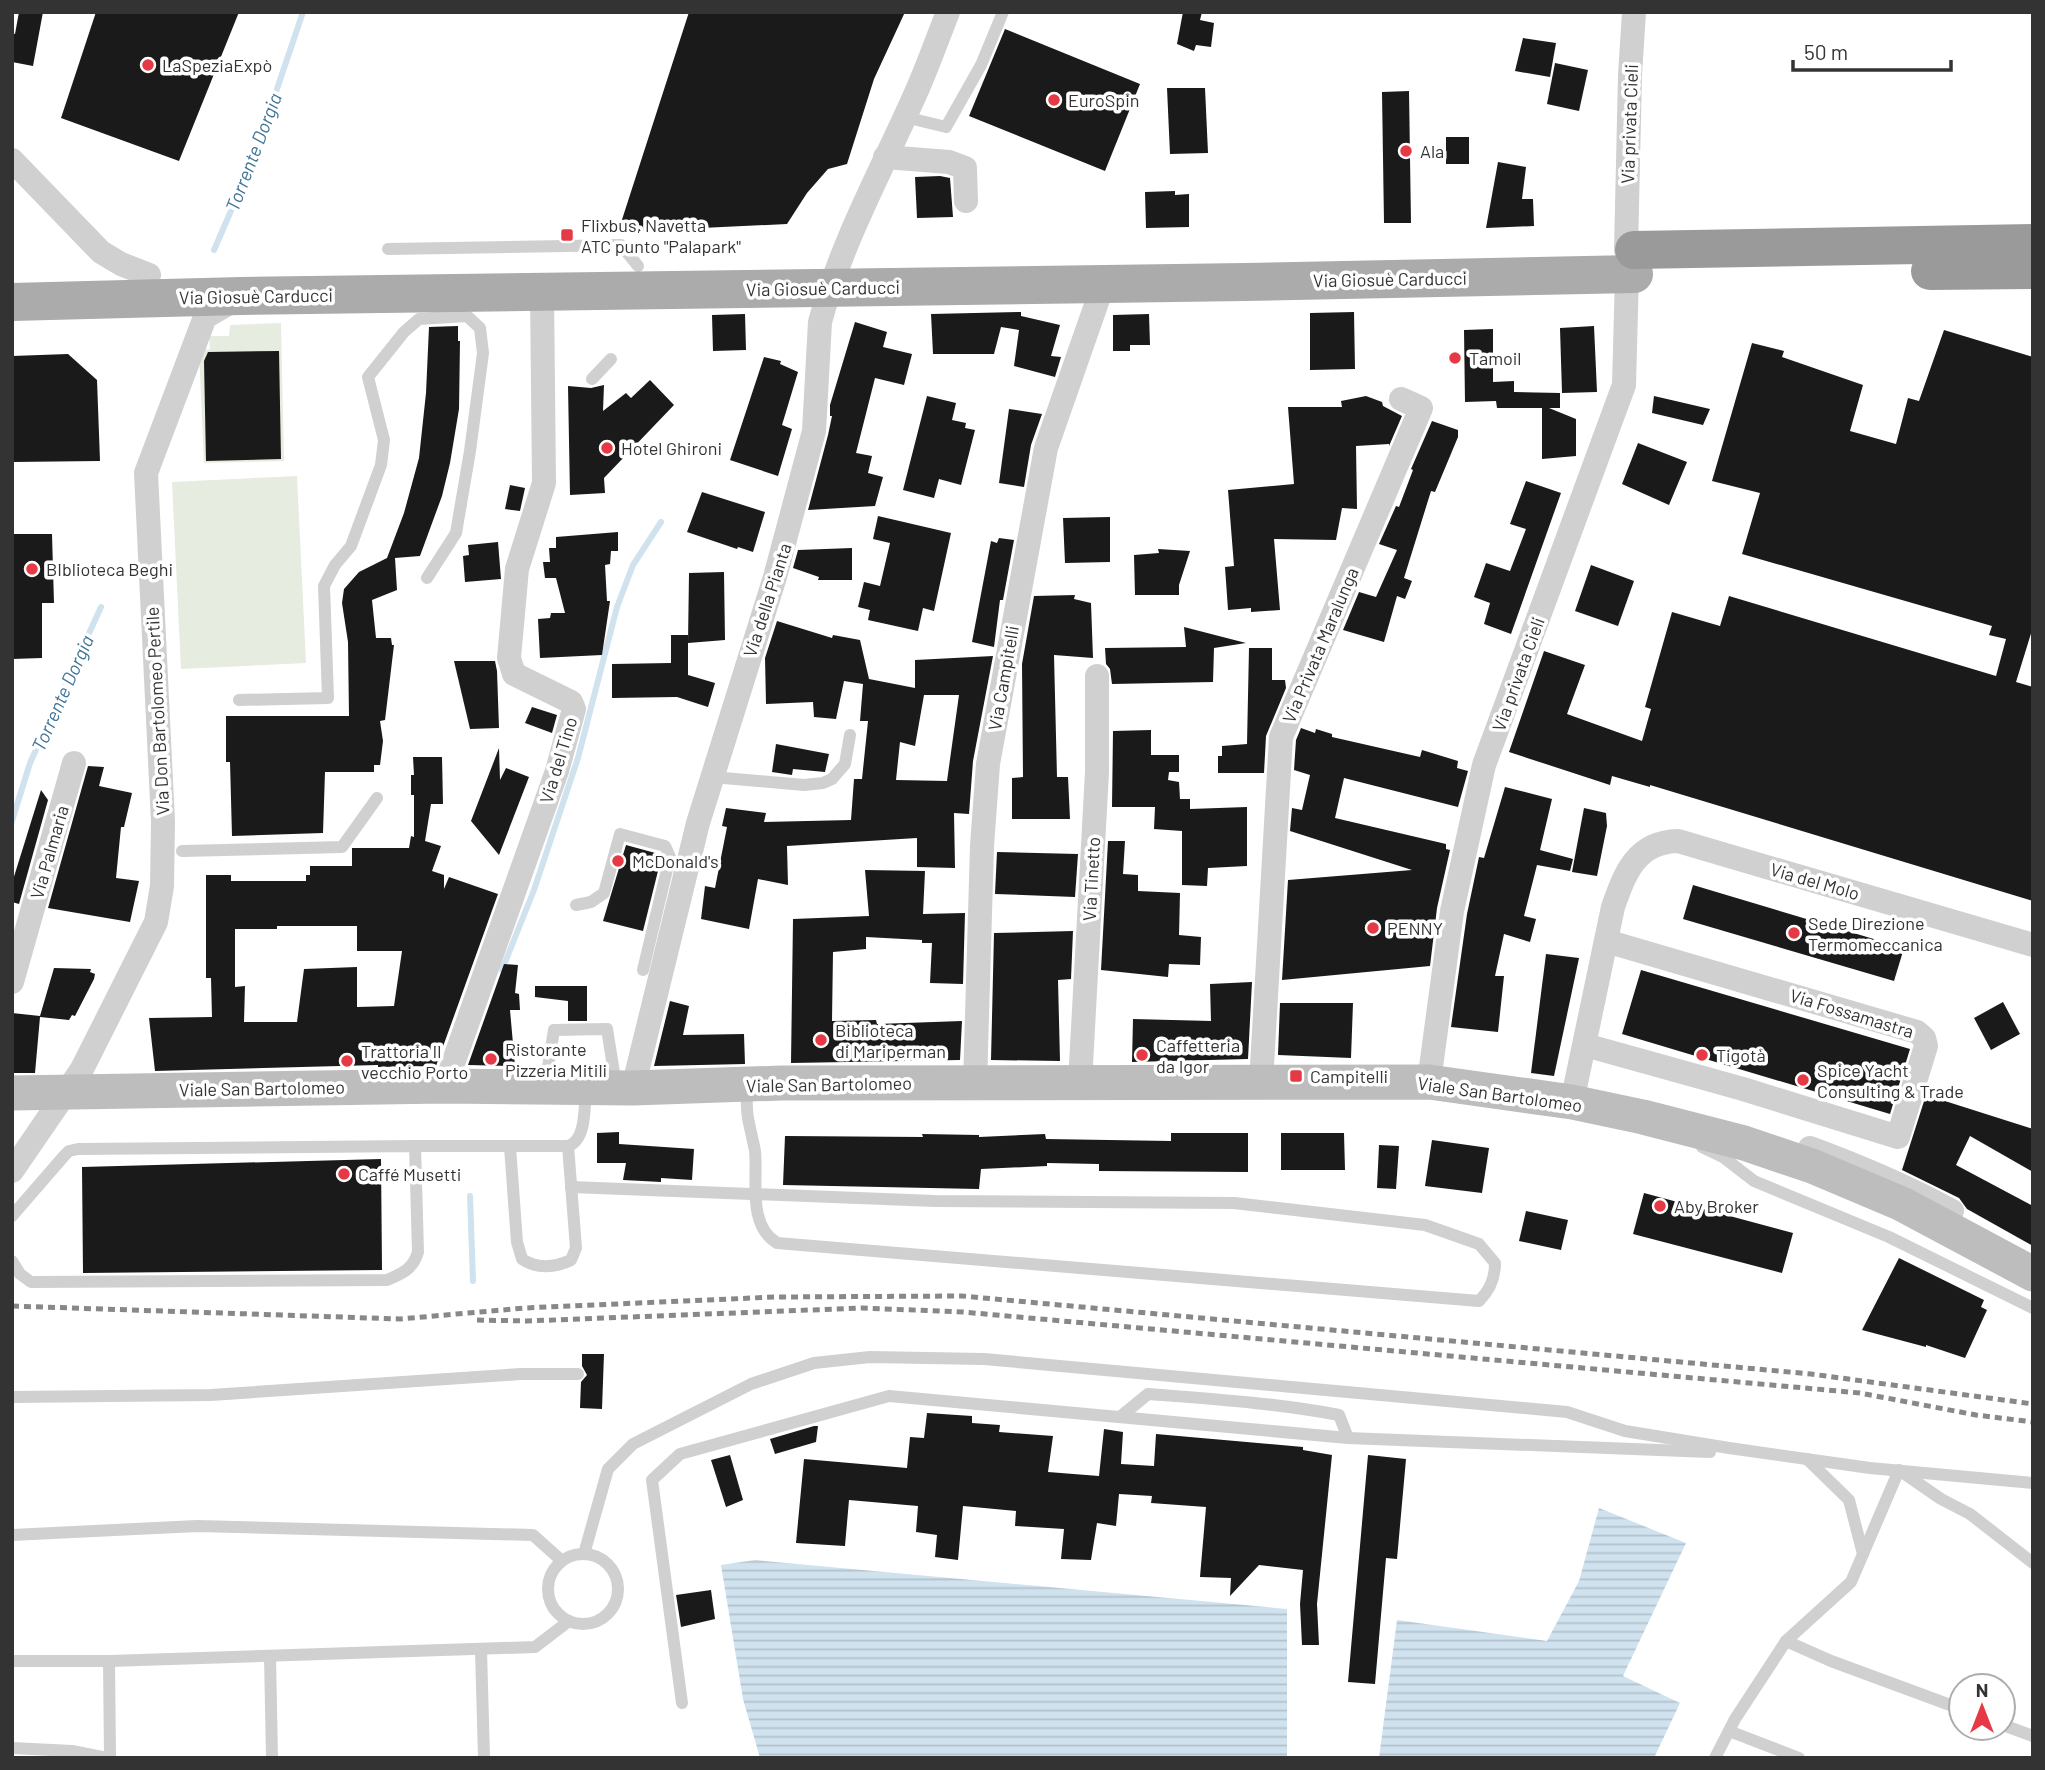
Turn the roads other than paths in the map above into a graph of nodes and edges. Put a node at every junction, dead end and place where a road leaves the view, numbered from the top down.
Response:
1 (948, 12) edge
2 (1003, 12) edge
3 (1634, 12) edge
4 (1653, 12) edge
5 (1632, 41) junction
6 (905, 117) junction
7 (886, 158) junction
8 (12, 160) edge
9 (966, 201) dead end
10 (2033, 243) edge
11 (388, 249) dead end
12 (1796, 259) junction
13 (1630, 262) junction
14 (638, 266) junction
15 (2033, 270) edge
16 (149, 275) junction
17 (836, 275) junction
18 (12, 277) edge
19 (1103, 285) junction
20 (542, 291) junction
21 (241, 296) junction
22 (12, 302) edge
23 (611, 359) dead end
24 (592, 379) dead end
25 (1401, 399) dead end
26 (427, 578) dead end
27 (1097, 676) dead end
28 (239, 700) dead end
29 (850, 735) dead end
30 (74, 763) dead end
31 (712, 777) junction
32 (377, 798) dead end
33 (182, 851) dead end
34 (576, 905) dead end
35 (1606, 941) junction
36 (2033, 945) edge
37 (643, 970) dead end
38 (12, 982) edge
39 (1585, 1045) junction
40 (1429, 1082) junction
41 (1080, 1083) junction
42 (1261, 1083) junction
43 (975, 1084) junction
44 (747, 1085) junction
45 (445, 1086) junction
46 (545, 1087) junction
47 (612, 1088) junction
48 (66, 1091) junction
49 (12, 1093) edge
50 (1572, 1102) junction
51 (1643, 1117) junction
52 (415, 1146) junction
53 (568, 1146) junction
54 (510, 1147) junction
55 (12, 1171) edge
56 (571, 1187) junction
57 (756, 1194) junction
58 (12, 1216) edge
59 (2033, 1255) edge
60 (12, 1261) edge
61 (2033, 1274) edge
62 (2033, 1308) edge
63 (578, 1374) dead end
64 (12, 1397) edge
65 (1120, 1418) junction
66 (1348, 1438) junction
67 (1769, 1454) junction
68 (1807, 1459) junction
69 (1899, 1470) junction
70 (2033, 1483) edge
71 (12, 1535) edge
72 (584, 1554) junction
73 (1863, 1554) junction
74 (562, 1561) junction
75 (2033, 1563) edge
76 (569, 1621) junction
77 (1786, 1641) junction
78 (481, 1650) junction
79 (270, 1656) junction
80 (12, 1661) edge
81 (109, 1661) junction
82 (682, 1703) dead end
83 (1947, 1704) edge
84 (1729, 1731) junction
85 (12, 1748) edge
86 (109, 1758) edge
87 (272, 1758) edge
88 (484, 1758) edge
89 (1715, 1758) edge
90 (1799, 1758) edge

1 - 6 street, Via della Pianta
2 - 6 lane
3 - 5 street, Via privata Cieli
4 - 5 street, Via privata Cieli
5 - 13 street, Via privata Cieli
6 - 7 street, Via della Pianta
7 - 9 street
7 - 17 street, Via della Pianta
8 - 16 street
10 - 12 highway
11 - 14 lane
12 - 13 highway
12 - 15 highway
13 - 17 main road, Via Giosuè Carducci
13 - 19 main road, Via Giosuè Carducci
13 - 40 street, Via privata Cieli
14 - 16 main road, Via Giosuè Carducci
14 - 17 main road, Via Giosuè Carducci
16 - 18 main road, Via Giosuè Carducci
17 - 19 main road, Via Giosuè Carducci
17 - 20 main road, Via Giosuè Carducci
17 - 31 street, Via della Pianta
19 - 43 street, Via Campitelli
20 - 21 main road, Via Giosuè Carducci
20 - 45 street, Via del Tino
21 - 22 main road, Via Giosuè Carducci
21 - 48 street, Via Don Bartolomeo Pertile
23 - 24 lane
25 - 42 street, Via Privata Maralunga
26 - 28 lane
27 - 41 street, Via Tinetto
29 - 31 lane
30 - 38 street, Via Palmaria
31 - 47 street, Via della Pianta
32 - 33 lane
34 - 37 lane
35 - 36 street, Via del Molo
35 - 39 street
35 - 39 street, Via Fossamastra
39 - 50 street
40 - 42 main road, Viale San Bartolomeo
40 - 50 main road, Viale San Bartolomeo
41 - 42 main road, Viale San Bartolomeo
41 - 43 main road, Viale San Bartolomeo
43 - 44 main road, Viale San Bartolomeo
44 - 47 main road, Viale San Bartolomeo
44 - 57 lane
45 - 46 main road, Viale San Bartolomeo
45 - 48 main road, Viale San Bartolomeo
46 - 47 main road, Viale San Bartolomeo
46 - 47 lane
47 - 53 lane
48 - 49 main road, Viale San Bartolomeo
48 - 55 street, Via Don Bartolomeo Pertile
50 - 51 main road, Viale San Bartolomeo
51 - 59 street, Viale San Bartolomeo
51 - 61 main road, Viale San Bartolomeo
51 - 62 lane
52 - 54 lane
52 - 58 lane
52 - 60 lane
53 - 54 lane
53 - 56 lane
54 - 56 lane
56 - 57 lane
57 - 57 lane
63 - 64 lane
65 - 66 lane
65 - 66 lane
65 - 82 lane
66 - 67 lane
67 - 68 lane
67 - 72 lane
68 - 69 lane
68 - 73 lane
69 - 70 lane
69 - 73 lane
69 - 75 lane
71 - 74 lane
72 - 74 lane
72 - 76 lane
73 - 77 lane
74 - 76 lane
76 - 78 lane
77 - 83 lane
77 - 84 lane
78 - 79 lane
78 - 88 lane
79 - 81 lane
79 - 87 lane
80 - 81 lane
81 - 86 lane
84 - 89 lane
84 - 90 lane
85 - 86 lane

